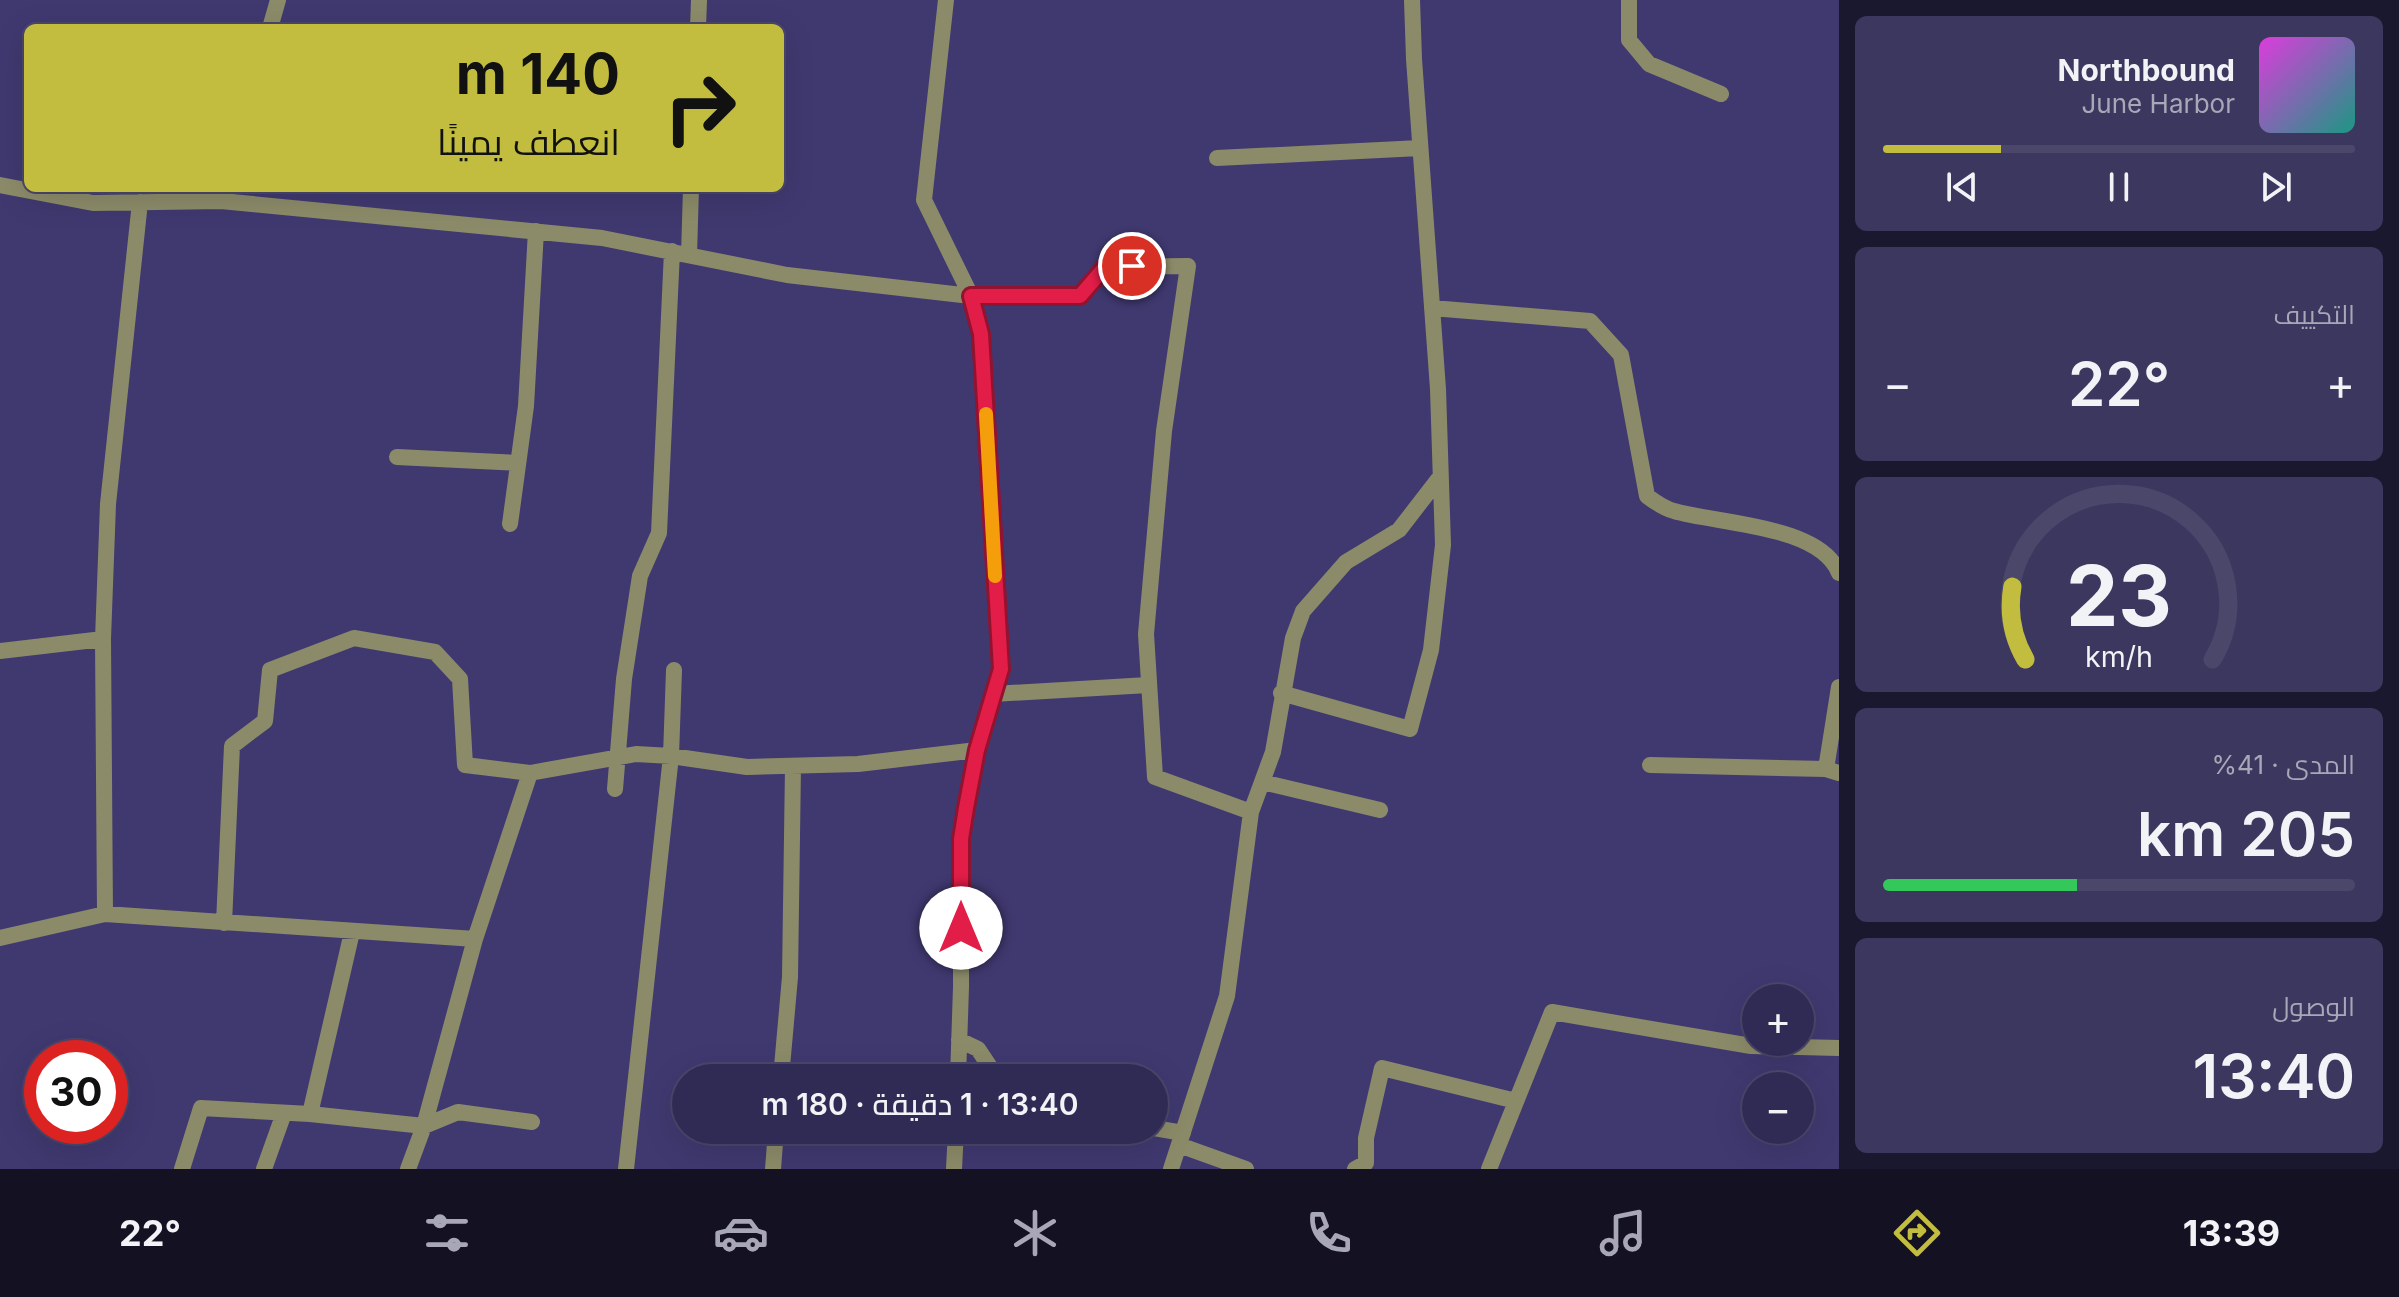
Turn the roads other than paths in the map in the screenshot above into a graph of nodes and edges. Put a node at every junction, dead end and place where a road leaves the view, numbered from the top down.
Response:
1 (278, 0) edge
2 (699, 0) edge
3 (946, 0) edge
4 (1412, 0) edge
5 (1629, 0) edge
6 (271, 24) edge
7 (698, 24) edge
8 (1721, 94) dead end
9 (1420, 148) junction
10 (1217, 158) dead end
11 (0, 185) edge
12 (24, 190) edge
13 (36, 192) edge
14 (690, 192) edge
15 (222, 195) edge
16 (140, 202) junction
17 (536, 231) junction
18 (680, 253) junction
19 (971, 296) junction
20 (1432, 308) junction
21 (397, 457) dead end
22 (518, 463) junction
23 (1440, 477) junction
24 (510, 524) dead end
25 (1839, 573) edge
26 (103, 639) junction
27 (0, 651) edge
28 (674, 670) dead end
29 (1148, 685) junction
30 (1839, 687) edge
31 (1281, 693) junction
32 (993, 694) junction
33 (977, 750) junction
34 (671, 756) junction
35 (617, 757) junction
36 (1650, 765) dead end
37 (793, 766) junction
38 (1833, 771) edge
39 (530, 773) junction
40 (1262, 782) junction
41 (615, 789) dead end
42 (1380, 810) dead end
43 (1251, 812) junction
44 (105, 914) junction
45 (224, 923) junction
46 (352, 932) junction
47 (0, 938) edge
48 (475, 939) junction
49 (959, 1040) junction
50 (1839, 1048) edge
51 (782, 1064) edge
52 (958, 1064) edge
53 (988, 1064) edge
54 (1516, 1101) junction
55 (284, 1113) junction
56 (310, 1114) junction
57 (532, 1122) dead end
58 (424, 1126) junction
59 (1168, 1134) edge
60 (1181, 1139) junction
61 (775, 1144) edge
62 (955, 1144) edge
63 (182, 1169) edge
64 (264, 1169) edge
65 (408, 1169) edge
66 (626, 1169) edge
67 (773, 1169) edge
68 (954, 1169) edge
69 (1171, 1169) edge
70 (1246, 1169) edge
71 (1355, 1169) edge
72 (1489, 1169) edge

1 - 6 street
2 - 7 street
3 - 19 street
4 - 9 street
5 - 8 street
9 - 10 street
9 - 20 street
11 - 12 street
13 - 16 street
14 - 18 street
15 - 16 street
15 - 17 street
16 - 26 street
17 - 18 street
17 - 22 street
18 - 19 street
18 - 35 street
19 - 29 street
19 - 32 street
20 - 23 street
20 - 25 street
21 - 22 street
22 - 24 street
23 - 31 street
23 - 31 street
26 - 27 street
26 - 44 street
28 - 34 street
29 - 32 street
29 - 43 street
30 - 38 street
31 - 40 street
32 - 33 street
33 - 37 street
33 - 49 street
34 - 35 street
34 - 37 street
34 - 66 street
35 - 39 street
35 - 41 street
36 - 38 street
37 - 51 street
39 - 45 street
39 - 48 street
40 - 42 street
40 - 43 street
43 - 60 street
44 - 45 street
44 - 47 street
45 - 46 street
46 - 48 street
46 - 56 street
48 - 58 street
49 - 52 street
49 - 53 street
50 - 54 street
54 - 71 street
54 - 72 street
55 - 56 street
55 - 63 street
55 - 64 street
56 - 58 street
57 - 58 street
58 - 65 street
59 - 60 street
60 - 69 street
60 - 70 street
61 - 67 street
62 - 68 street

